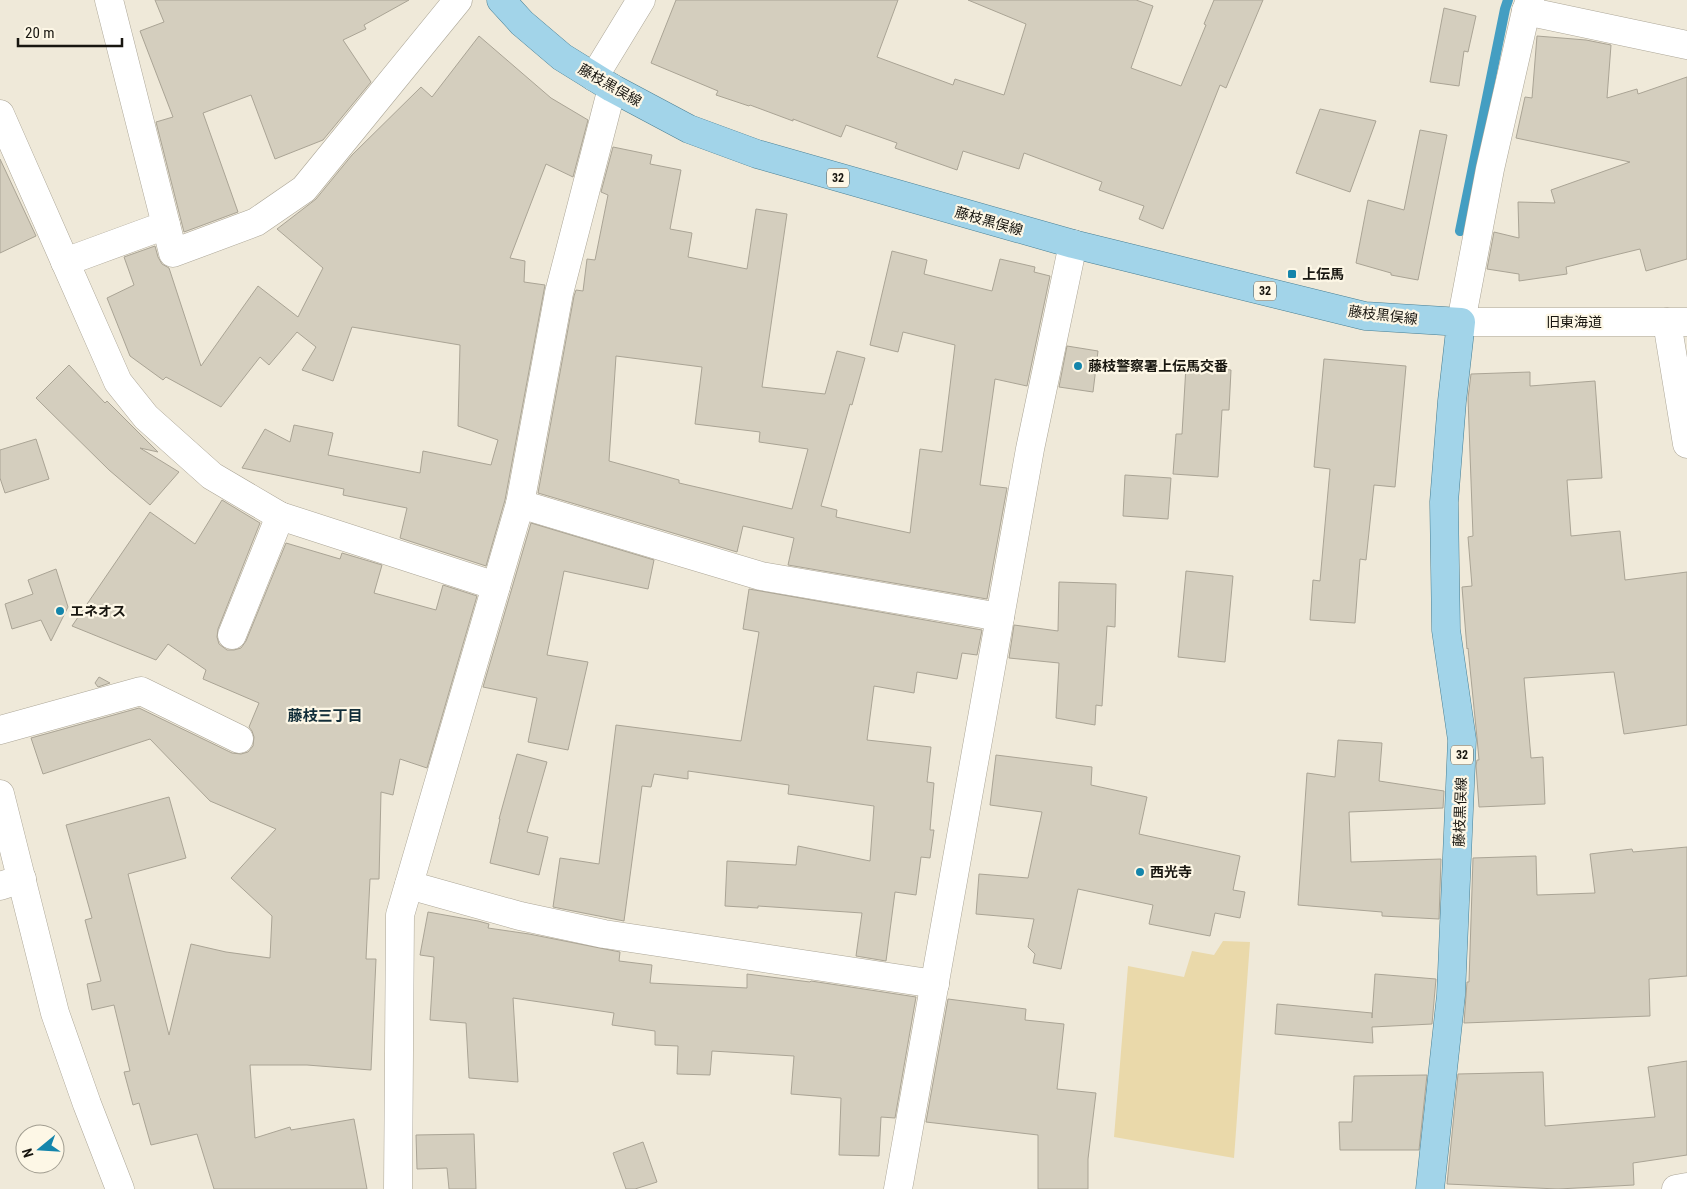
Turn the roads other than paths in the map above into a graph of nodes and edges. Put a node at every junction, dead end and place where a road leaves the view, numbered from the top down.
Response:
1 (109, 0) edge
2 (458, 0) edge
3 (501, 0) edge
4 (641, 0) edge
5 (1528, 5) edge
6 (1687, 45) edge
7 (603, 82) junction
8 (0, 114) edge
9 (166, 225) junction
10 (1073, 244) junction
11 (65, 262) junction
12 (1460, 322) junction
13 (1677, 322) edge
14 (1687, 444) edge
15 (520, 504) junction
16 (280, 516) junction
17 (496, 586) junction
18 (1000, 617) junction
19 (232, 636) dead end
20 (0, 730) edge
21 (239, 739) dead end
22 (0, 794) edge
23 (11, 883) edge
24 (409, 885) junction
25 (935, 984) junction
26 (1687, 1187) edge
27 (120, 1189) edge
28 (398, 1189) edge
29 (898, 1189) edge
30 (1430, 1189) edge
31 (1676, 1189) edge

1 - 9 street
2 - 9 street
3 - 7 main road, 藤枝黒俣線 / 32
4 - 7 street
5 - 6 street
5 - 12 street
7 - 10 main road, 藤枝黒俣線 / 32
7 - 15 street
8 - 11 street
9 - 11 street
10 - 12 main road, 藤枝黒俣線 / 32
10 - 18 street
11 - 16 street
12 - 13 street, 旧東海道
12 - 30 main road, 藤枝黒俣線 / 32
13 - 14 street
15 - 17 street
15 - 18 street
16 - 17 street
16 - 19 street
17 - 24 street
18 - 25 street
20 - 21 street
22 - 23 street
23 - 27 street
24 - 25 street
24 - 28 street
25 - 29 street
26 - 31 street

